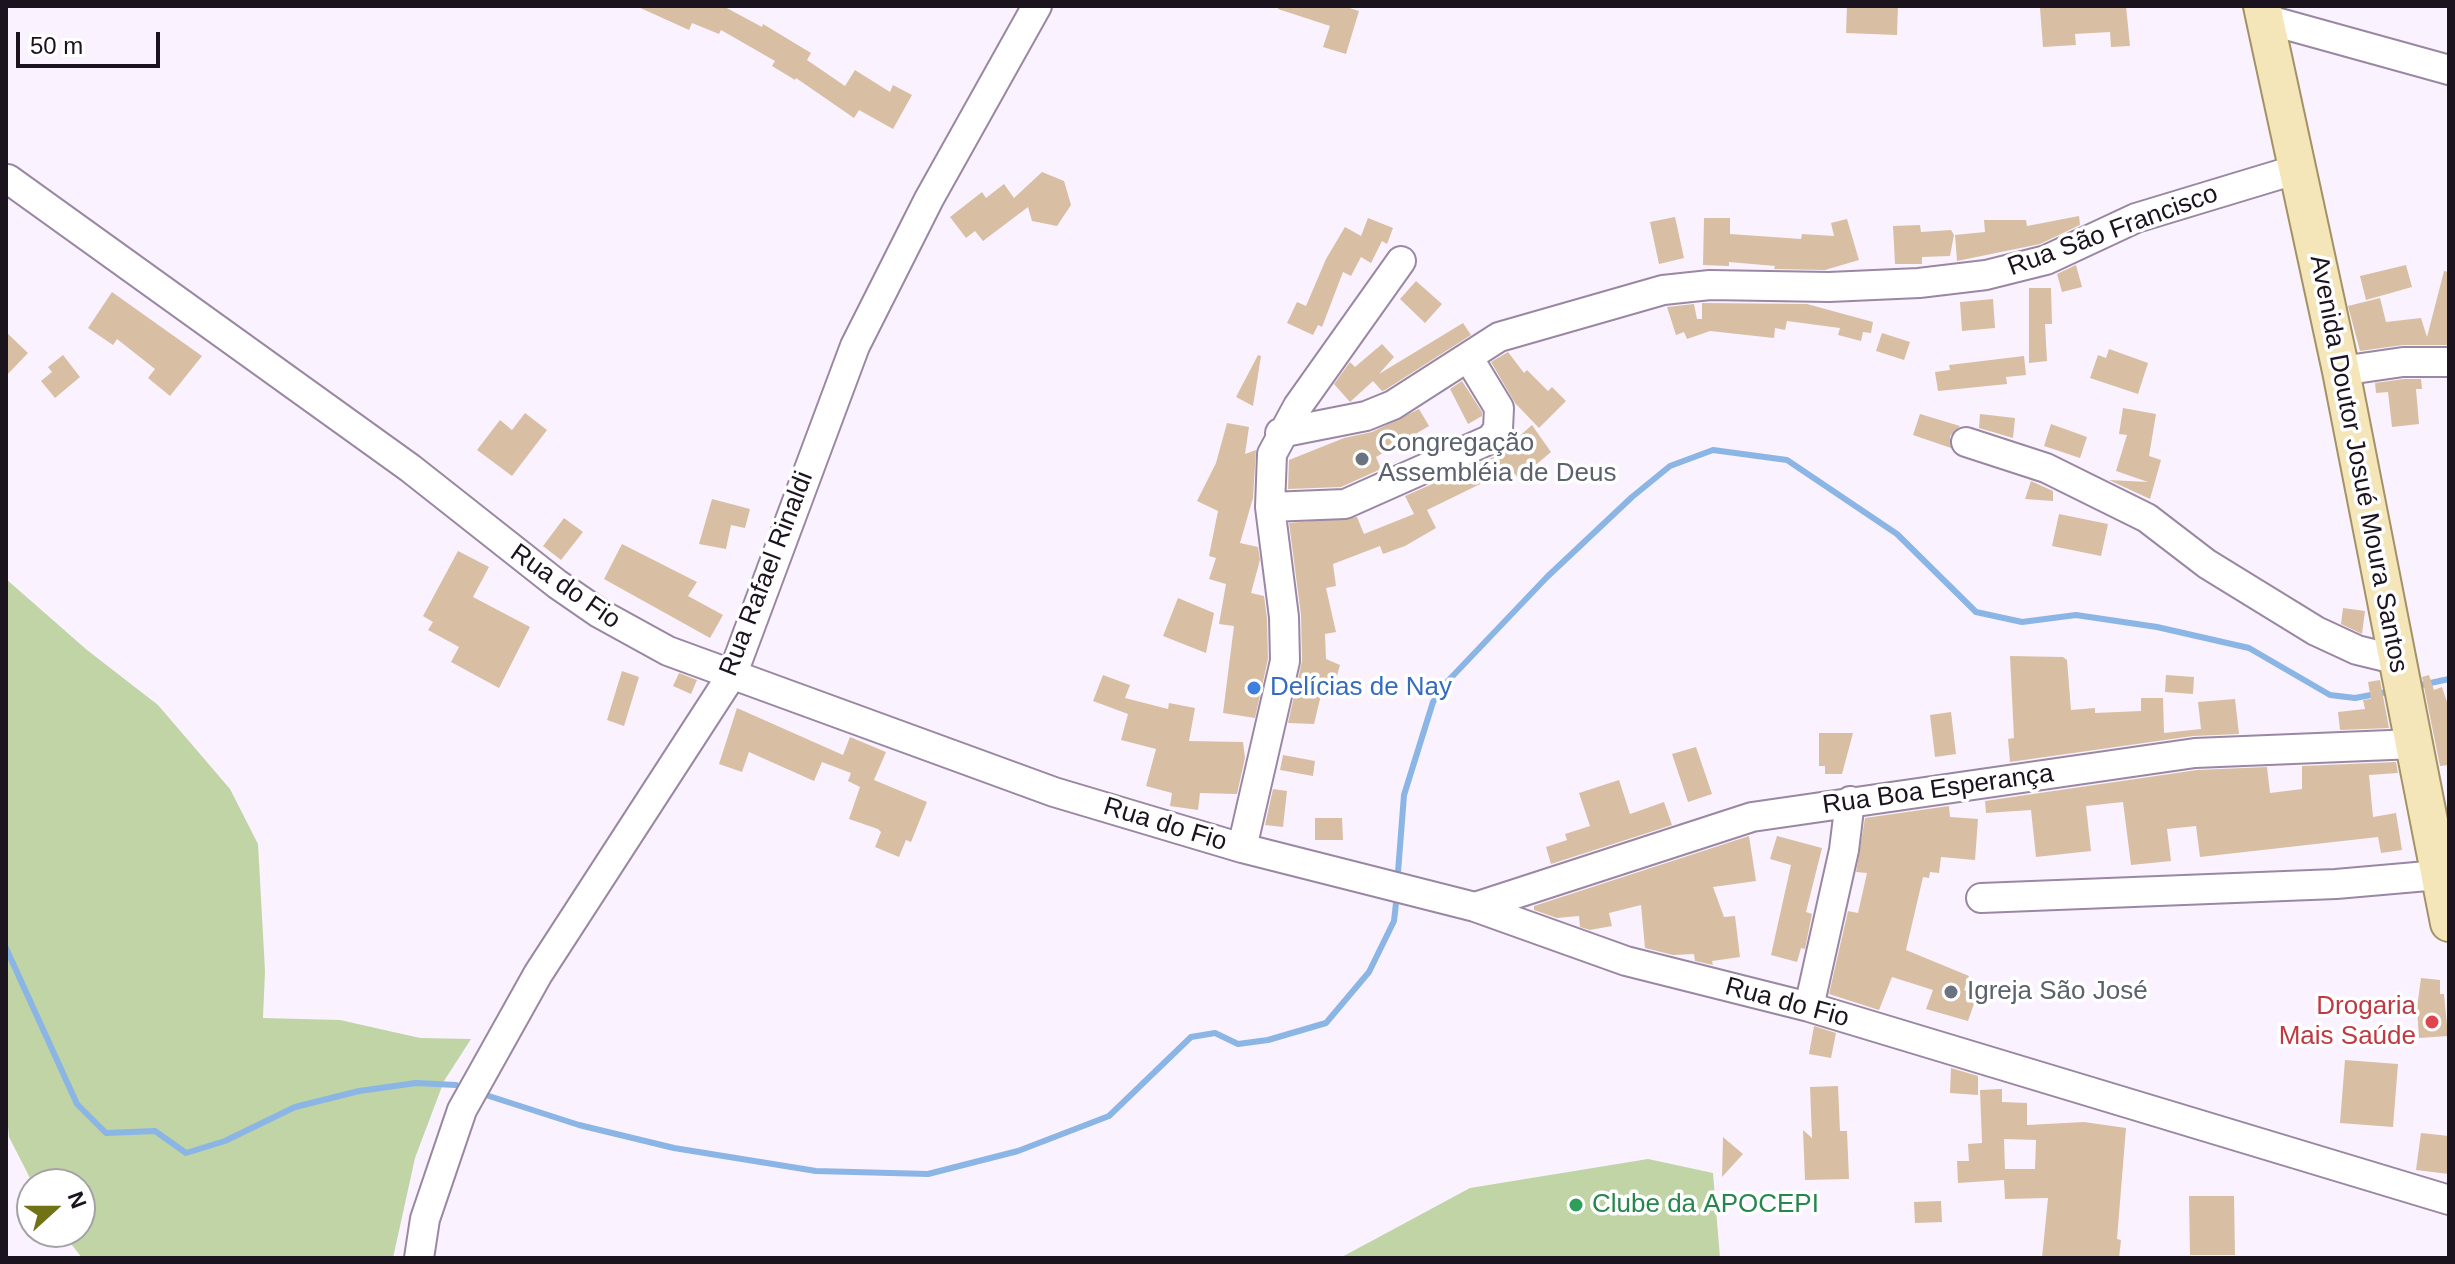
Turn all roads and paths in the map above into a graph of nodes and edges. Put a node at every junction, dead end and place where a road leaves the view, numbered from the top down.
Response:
1 (1037, 6) edge
2 (2263, 13) edge
3 (2449, 70) edge
4 (2298, 169) junction
5 (8, 179) dead end
6 (1401, 261) dead end
7 (1468, 357) junction
8 (2449, 362) edge
9 (2341, 371) junction
10 (1280, 433) junction
11 (1966, 442) dead end
12 (1270, 507) junction
13 (2398, 660) junction
14 (733, 673) junction
15 (2415, 744) junction
16 (1850, 801) junction
17 (1242, 848) junction
18 (2439, 875) junction
19 (1981, 898) dead end
20 (1475, 907) junction
21 (2449, 923) edge
22 (1809, 1007) junction
23 (2449, 1200) edge
24 (419, 1258) edge

1 - 14 street, Rua Rafael Rinaldi
2 - 3 street
2 - 4 main road, Avenida Doutor Josué Moura Santos
4 - 7 street, Rua São Francisco
4 - 9 main road, Avenida Doutor Josué Moura Santos
5 - 14 street, Rua do Fio
6 - 10 street
7 - 10 street, Rua São Francisco
7 - 12 street
8 - 9 street
9 - 13 main road, Avenida Doutor Josué Moura Santos
10 - 12 street
11 - 13 street
12 - 17 street
13 - 15 main road, Avenida Doutor Josué Moura Santos
14 - 17 street, Rua do Fio
14 - 24 street, Rua Rafael Rinaldi
15 - 16 street, Rua Boa Esperança
15 - 18 main road, Avenida Doutor Josué Moura Santos
16 - 20 street, Rua Boa Esperança
16 - 22 street
17 - 20 street, Rua do Fio
18 - 19 street
18 - 21 main road, Avenida Doutor Josué Moura Santos
20 - 22 street, Rua do Fio
22 - 23 street, Rua do Fio

